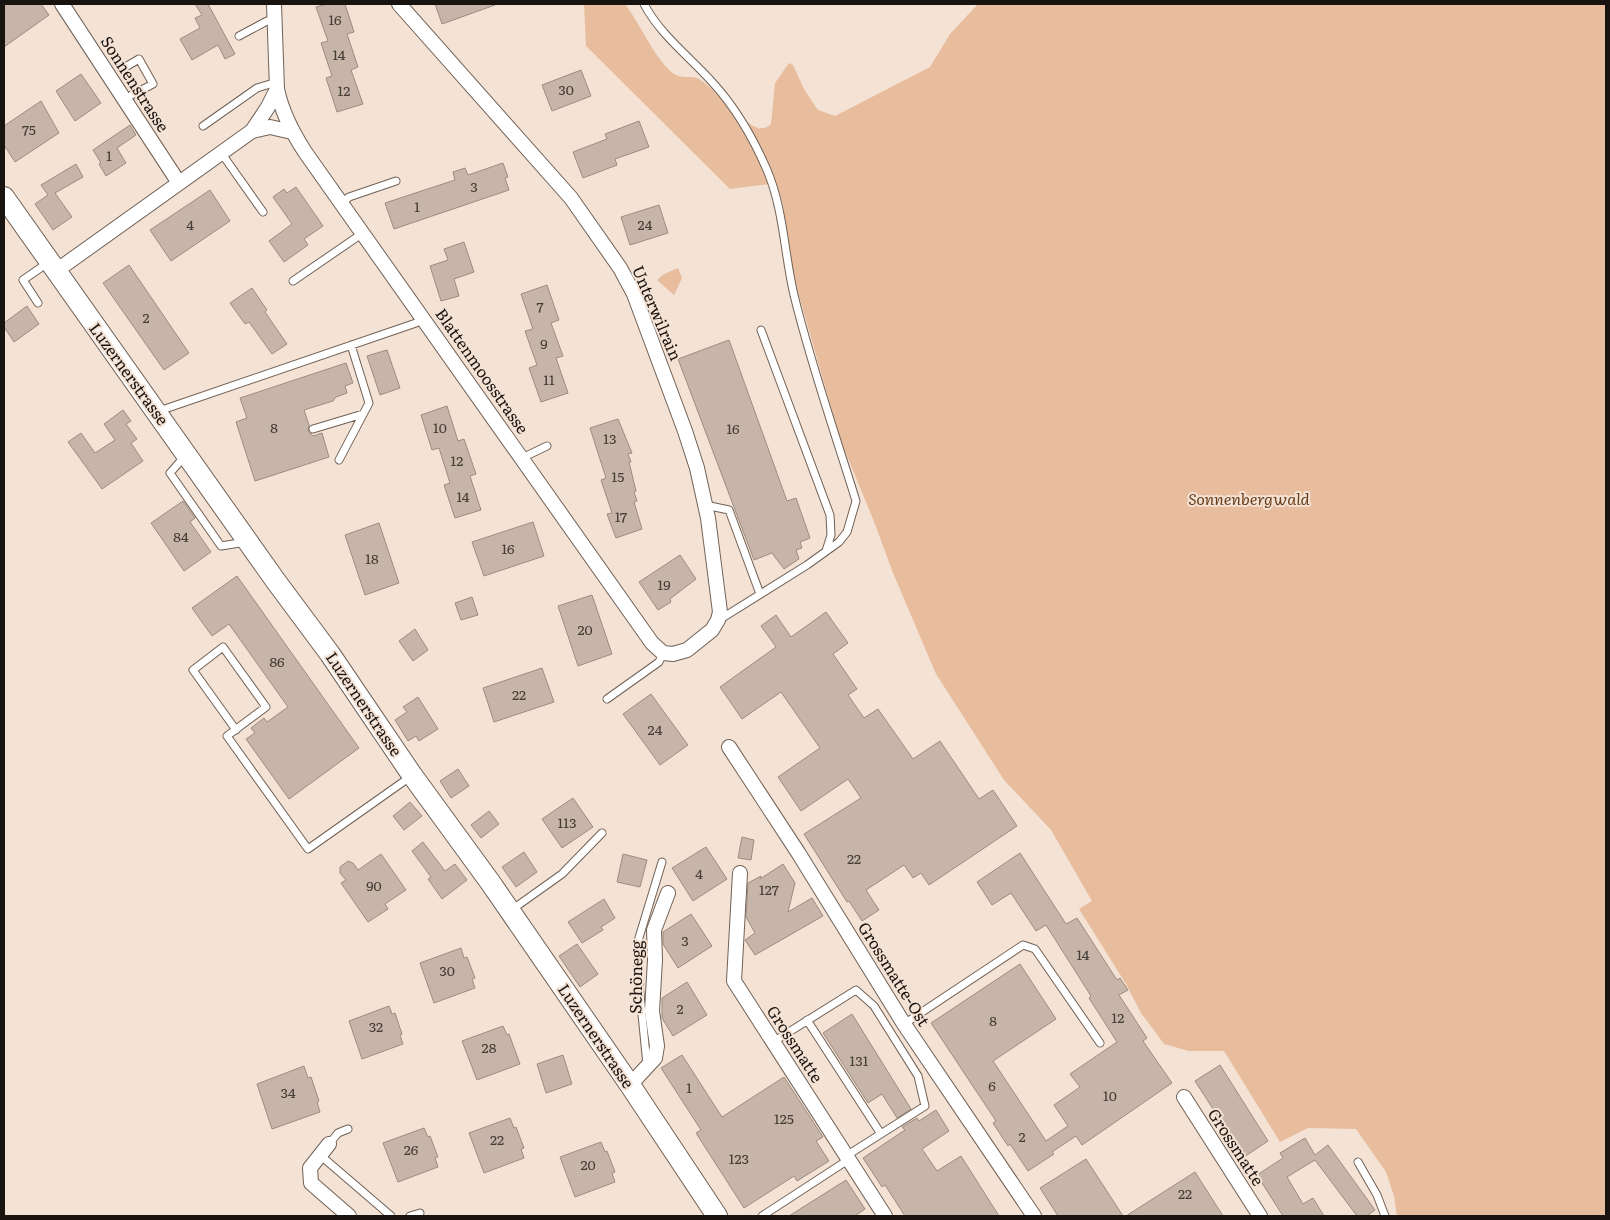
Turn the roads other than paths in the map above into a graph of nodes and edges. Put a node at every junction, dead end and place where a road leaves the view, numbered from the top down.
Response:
1 (62, 4) edge
2 (274, 4) edge
3 (399, 4) edge
4 (644, 4) edge
5 (275, 20) junction
6 (239, 36) dead end
7 (122, 69) dead end
8 (277, 86) junction
9 (124, 100) junction
10 (203, 126) dead end
11 (252, 131) junction
12 (292, 132) junction
13 (222, 154) junction
14 (396, 181) dead end
15 (179, 183) junction
16 (4, 197) edge
17 (342, 203) junction
18 (263, 212) dead end
19 (363, 233) junction
20 (53, 267) junction
21 (293, 281) dead end
22 (38, 303) dead end
23 (423, 318) junction
24 (760, 330) dead end
25 (351, 345) junction
26 (157, 412) junction
27 (363, 414) junction
28 (313, 429) dead end
29 (546, 446) dead end
30 (522, 458) junction
31 (339, 460) dead end
32 (705, 506) junction
33 (826, 551) junction
34 (760, 594) junction
35 (718, 620) junction
36 (668, 654) junction
37 (607, 699) dead end
38 (236, 730) junction
39 (729, 747) dead end
40 (412, 775) junction
41 (602, 833) dead end
42 (662, 862) dead end
43 (740, 873) dead end
44 (668, 893) dead end
45 (510, 911) junction
46 (807, 1020) junction
47 (904, 1024) junction
48 (772, 1042) junction
49 (1100, 1043) dead end
50 (647, 1067) junction
51 (630, 1085) junction
52 (1184, 1097) dead end
53 (348, 1129) dead end
54 (881, 1134) junction
55 (329, 1144) joint
56 (320, 1155) junction
57 (847, 1158) junction
58 (1358, 1162) dead end
59 (420, 1213) dead end
60 (349, 1216) edge
61 (391, 1216) edge
62 (410, 1216) edge
63 (717, 1216) edge
64 (762, 1216) edge
65 (885, 1216) edge
66 (1034, 1216) edge
67 (1260, 1216) edge
68 (1385, 1216) edge

1 - 9 street, Sonnenstrasse
2 - 5 street
3 - 32 street, Unterwilrain
4 - 33 lane
5 - 6 lane
5 - 8 street
7 - 9 lane
8 - 10 lane
8 - 11 street
8 - 12 street, Blattenmoosstrasse
9 - 15 street, Sonnenstrasse
11 - 12 street
11 - 13 street
12 - 17 street, Blattenmoosstrasse
13 - 15 street
13 - 18 lane
14 - 17 lane
15 - 20 street
16 - 20 main road, Luzernerstrasse
17 - 19 street, Blattenmoosstrasse
19 - 21 lane
19 - 23 street, Blattenmoosstrasse
20 - 22 lane
20 - 26 main road, Luzernerstrasse
23 - 25 lane
23 - 30 street, Blattenmoosstrasse
24 - 33 lane
25 - 26 lane
25 - 27 lane
26 - 40 main road, Luzernerstrasse
27 - 28 lane
27 - 31 lane
29 - 30 lane
30 - 36 street, Blattenmoosstrasse
32 - 34 lane
32 - 35 street, Unterwilrain
33 - 34 lane
34 - 35 lane
35 - 36 street
36 - 37 lane
38 - 38 lane
38 - 40 lane
39 - 47 street, Grossmatte-Ost
40 - 45 main road, Luzernerstrasse
41 - 45 lane
42 - 50 lane
43 - 48 street, Grossmatte
44 - 50 street, Schönegg
45 - 51 main road, Luzernerstrasse
46 - 48 lane
46 - 54 lane
46 - 54 lane
47 - 49 lane
47 - 66 street, Grossmatte-Ost
48 - 57 street, Grossmatte
50 - 51 street, Schönegg
51 - 63 main road, Luzernerstrasse
52 - 67 street, Grossmatte
53 - 55 lane
54 - 57 lane
55 - 56 street
56 - 60 street
56 - 61 lane
57 - 64 lane
57 - 65 street, Grossmatte
58 - 68 lane
59 - 62 lane

